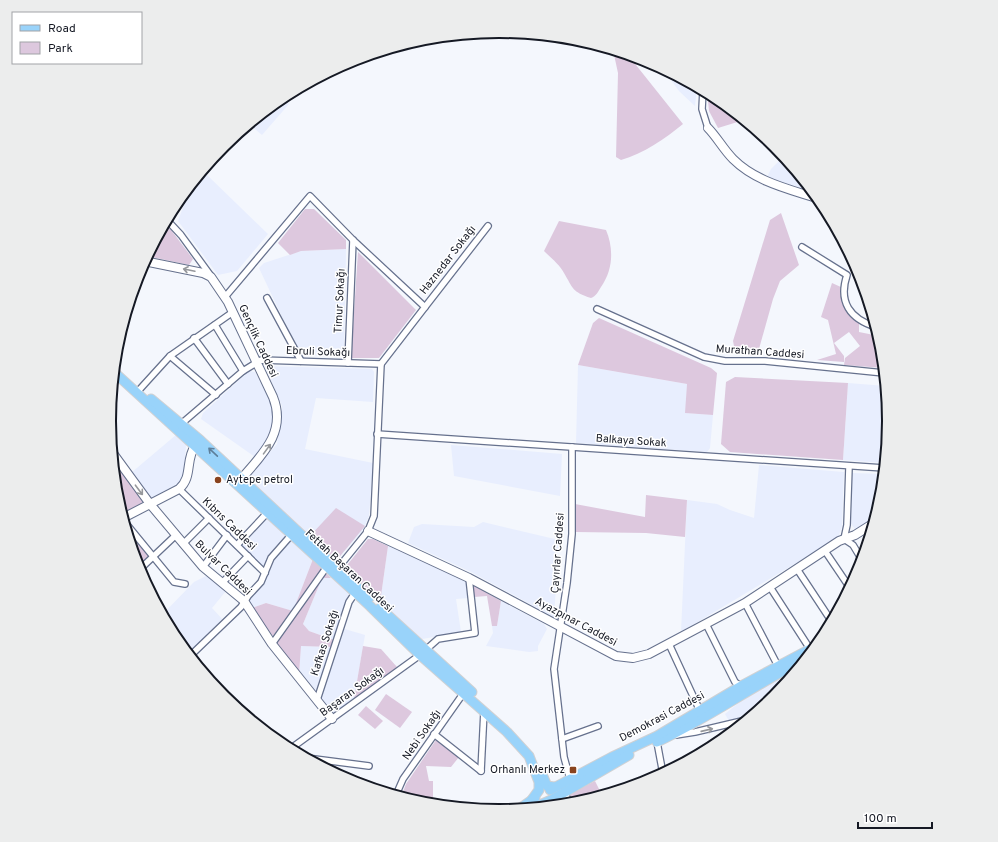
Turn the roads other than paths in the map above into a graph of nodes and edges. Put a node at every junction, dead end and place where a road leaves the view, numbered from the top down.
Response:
1 (702, 97) edge
2 (708, 128) joint
3 (808, 195) edge
4 (170, 224) edge
5 (488, 226) dead end
6 (353, 240) junction
7 (802, 247) dead end
8 (150, 262) edge
9 (211, 277) junction
10 (225, 297) junction
11 (266, 298) dead end
12 (425, 307) junction
13 (597, 309) dead end
14 (233, 312) junction
15 (214, 325) junction
16 (870, 325) edge
17 (194, 338) junction
18 (170, 356) junction
19 (301, 361) junction
20 (256, 362) junction
21 (348, 363) junction
22 (381, 364) junction
23 (119, 370) edge
24 (243, 371) junction
25 (879, 373) edge
26 (119, 376) edge
27 (228, 384) junction
28 (140, 389) junction
29 (216, 395) junction
30 (182, 424) junction
31 (377, 434) junction
32 (195, 446) junction
33 (572, 447) junction
34 (118, 460) edge
35 (849, 467) junction
36 (879, 468) edge
37 (241, 479) junction
38 (179, 489) junction
39 (150, 504) junction
40 (267, 513) junction
41 (128, 515) edge
42 (208, 518) junction
43 (867, 528) edge
44 (132, 530) edge
45 (368, 531) junction
46 (294, 532) junction
47 (176, 535) junction
48 (227, 535) junction
49 (844, 539) junction
50 (183, 544) junction
51 (237, 545) junction
52 (825, 551) junction
53 (858, 554) edge
54 (248, 556) junction
55 (154, 557) junction
56 (144, 566) edge
57 (203, 566) junction
58 (326, 568) junction
59 (338, 568) junction
60 (797, 569) junction
61 (266, 573) junction
62 (469, 578) junction
63 (222, 583) junction
64 (846, 583) edge
65 (185, 584) dead end
66 (770, 587) junction
67 (355, 593) junction
68 (244, 601) junction
69 (745, 603) junction
70 (829, 617) edge
71 (706, 624) junction
72 (560, 626) junction
73 (272, 644) junction
74 (669, 644) junction
75 (810, 644) edge
76 (194, 652) edge
77 (422, 652) junction
78 (804, 653) edge
79 (794, 665) edge
80 (778, 666) junction
81 (741, 686) junction
82 (466, 691) junction
83 (317, 700) junction
84 (484, 711) junction
85 (700, 711) junction
86 (332, 719) junction
87 (734, 723) edge
88 (598, 726) dead end
89 (434, 734) junction
90 (671, 735) junction
91 (562, 739) junction
92 (657, 742) junction
93 (295, 745) edge
94 (320, 760) edge
95 (369, 766) dead end
96 (662, 768) edge
97 (544, 780) junction
98 (563, 785) junction
99 (398, 790) edge
100 (544, 793) junction
101 (568, 798) edge
102 (553, 800) edge
103 (533, 802) edge
104 (537, 802) edge

1 - 2 street
2 - 3 street
4 - 9 street, Gençlik Caddesi
5 - 12 street, Haznedar Sokağı
6 - 10 street
6 - 12 street
6 - 21 street, Timur Sokağı
7 - 16 street
9 -> 8 street
9 - 10 street, Gençlik Caddesi
10 - 14 street, Gençlik Caddesi
11 - 19 street
12 - 22 street, Haznedar Sokağı
13 - 25 street, Murathan Caddesi
14 - 15 street
14 - 20 street, Gençlik Caddesi
15 - 17 street
15 - 24 street
17 - 18 street
17 - 27 street
18 - 28 street
18 - 29 street
19 - 20 street, Ebruli Sokağı
19 - 21 street, Ebruli Sokağı
20 - 24 street, Ebruli Sokağı
37 -> 20 street, Gençlik Caddesi
21 - 22 street, Ebruli Sokağı
22 - 31 street
23 - 28 main road, Fettah Başaran Caddesi
24 - 27 street, Ebruli Sokağı
26 - 32 main road, Fettah Başaran Caddesi
27 - 29 street, Ebruli Sokağı
28 - 30 main road, Fettah Başaran Caddesi
29 - 30 street, Ebruli Sokağı
37 -> 30 main road, Fettah Başaran Caddesi
31 - 33 street, Balkaya Sokak
31 - 45 street
32 - 38 street
32 - 40 main road, Fettah Başaran Caddesi
33 - 35 street, Balkaya Sokak
33 - 72 street, Çayırlar Caddesi
34 -> 39 street, Bulvar Caddesi
35 - 36 street, Balkaya Sokak
35 - 49 street
37 - 46 main road, Fettah Başaran Caddesi
38 - 39 street
38 - 42 street, Kıbrıs Caddesi
39 - 41 street
39 - 47 street, Bulvar Caddesi
40 - 46 main road, Fettah Başaran Caddesi
40 - 51 street
42 - 48 street, Kıbrıs Caddesi
42 - 50 street
43 - 49 street, Ayazpınar Caddesi
44 - 55 street
45 - 59 street
45 - 62 street, Ayazpınar Caddesi
46 - 58 main road, Fettah Başaran Caddesi
46 - 59 main road, Fettah Başaran Caddesi
46 - 61 street
47 - 50 street, Bulvar Caddesi
47 - 55 street
48 - 51 street, Kıbrıs Caddesi
48 - 57 street
49 - 52 street, Ayazpınar Caddesi
49 - 53 street
50 - 57 street, Bulvar Caddesi
51 - 54 street, Kıbrıs Caddesi
52 - 60 street, Ayazpınar Caddesi
52 - 64 street
54 - 61 street, Kıbrıs Caddesi
54 - 63 street
55 - 56 street
55 - 65 street
57 - 63 street, Bulvar Caddesi
58 - 67 main road, Fettah Başaran Caddesi
58 - 73 street
59 - 77 main road, Fettah Başaran Caddesi
60 - 66 street, Ayazpınar Caddesi
60 - 70 street
61 - 68 street
62 - 72 street, Ayazpınar Caddesi
62 - 77 street, Başaran Sokağı
63 - 68 street, Bulvar Caddesi
66 - 69 street, Ayazpınar Caddesi
66 - 75 street
67 - 77 main road, Fettah Başaran Caddesi
67 - 83 street, Kafkas Sokağı
68 - 73 street, Bulvar Caddesi
68 - 76 street
69 - 71 street, Ayazpınar Caddesi
69 - 80 street
71 - 74 street, Ayazpınar Caddesi
71 - 81 street
72 - 74 street, Ayazpınar Caddesi
72 - 91 street, Çayırlar Caddesi
73 - 83 street, Bulvar Caddesi
74 - 85 street
77 - 82 main road, Fettah Başaran Caddesi
77 - 86 street, Başaran Sokağı
78 - 80 main road, Demokrasi Caddesi
79 - 90 main road, Demokrasi Caddesi
80 - 81 main road, Demokrasi Caddesi
81 - 85 main road, Demokrasi Caddesi
82 - 84 main road, Fettah Başaran Caddesi
82 - 89 street, Nebi Sokağı
82 - 97 main road, Fettah Başaran Caddesi
83 - 86 street, Bulvar Caddesi
84 - 89 street
84 - 103 main road, Fettah Başaran Caddesi
85 - 98 main road, Demokrasi Caddesi
86 - 93 street, Başaran Sokağı
90 -> 87 street
88 - 91 street
89 - 99 street, Nebi Sokağı
90 - 92 main road, Demokrasi Caddesi
91 - 98 street, Çayırlar Caddesi
92 - 96 street
92 - 98 main road, Demokrasi Caddesi
94 - 95 street
97 - 98 main road
97 - 100 main road, Fettah Başaran Caddesi
98 - 100 main road, Demokrasi Caddesi
98 - 101 street, Çayırlar Caddesi
98 - 102 main road
100 - 104 main road

